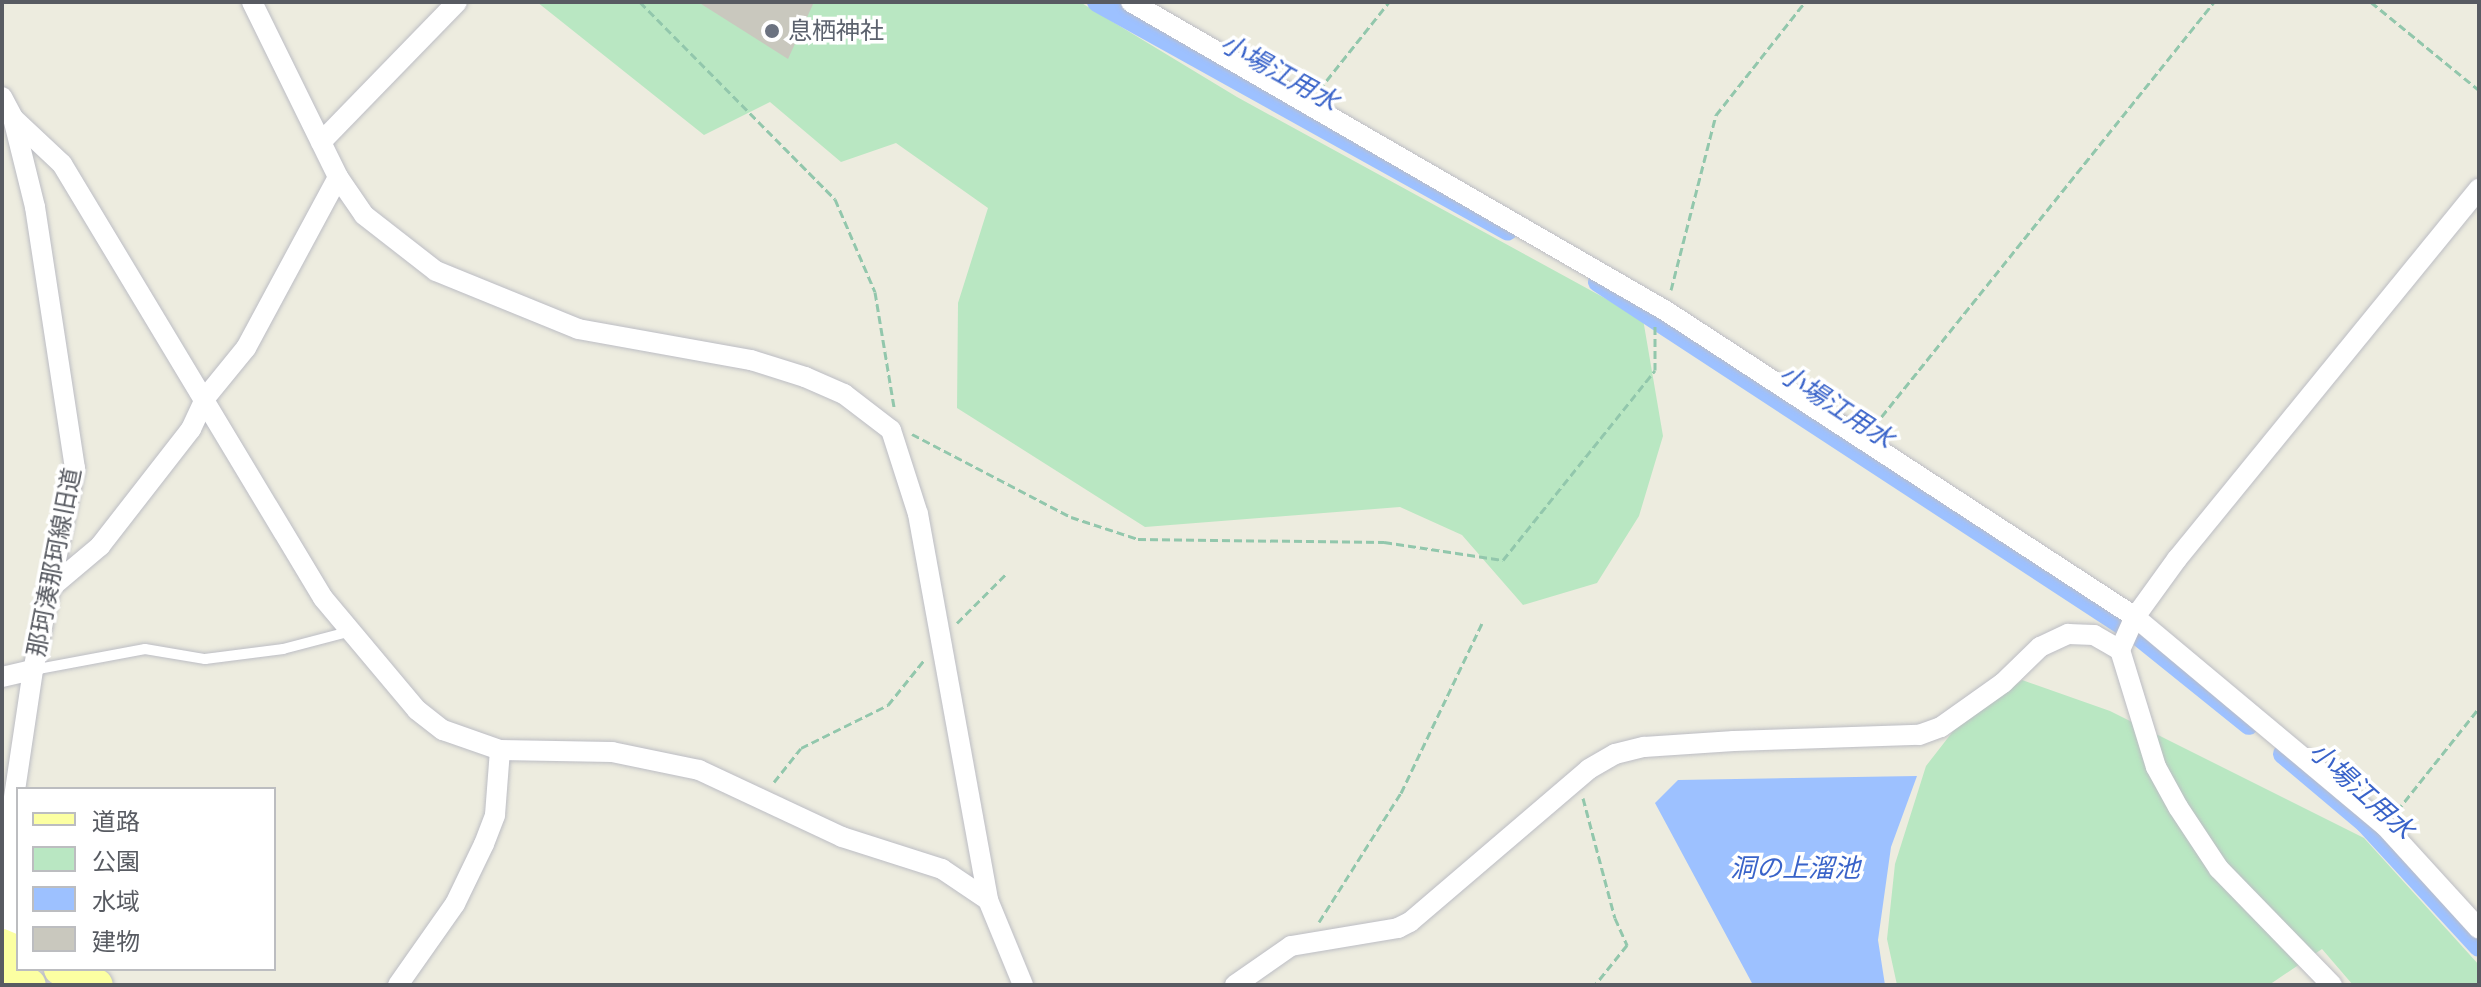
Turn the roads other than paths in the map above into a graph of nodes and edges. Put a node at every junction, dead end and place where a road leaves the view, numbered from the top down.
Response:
1 (252, 2) edge
2 (457, 2) edge
3 (1131, 2) edge
4 (2, 97) edge
5 (13, 118) junction
6 (321, 142) junction
7 (338, 177) junction
8 (2479, 189) edge
9 (206, 397) junction
10 (49, 589) junction
11 (2129, 631) junction
12 (348, 632) junction
13 (33, 670) junction
14 (2, 677) edge
15 (500, 750) junction
16 (988, 900) junction
17 (2479, 929) edge
18 (12, 966) edge
19 (65, 971) edge
20 (1244, 983) edge
21 (97, 985) edge
22 (398, 985) edge
23 (1023, 985) edge
24 (2332, 985) edge

1 - 6 street
2 - 6 street
3 - 11 street
4 - 5 street, 那珂湊那珂線旧道
5 - 9 street
5 - 10 street, 那珂湊那珂線旧道
6 - 7 street
7 - 9 street
7 - 16 street
8 - 11 street
9 - 10 street
9 - 12 street
10 - 13 street, 那珂湊那珂線旧道
11 - 17 street
11 - 20 street
11 - 24 street
12 - 13 lane
12 - 15 street
13 - 14 street
13 - 18 street, 那珂湊那珂線旧道
15 - 16 street
15 - 22 street
16 - 23 street
19 - 21 main road

